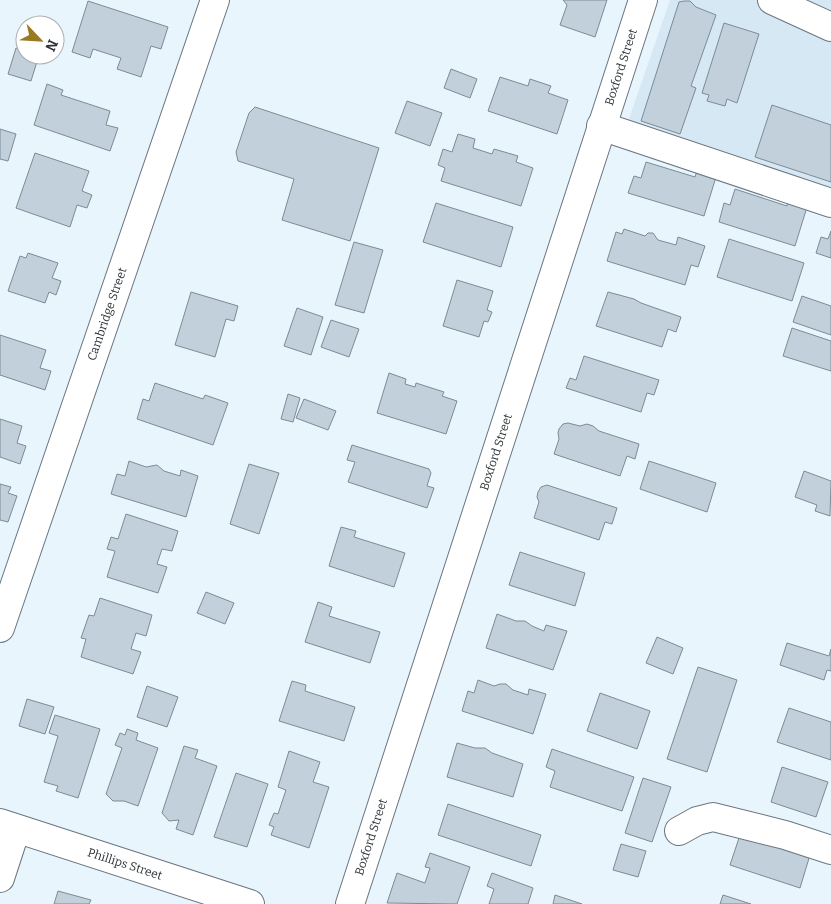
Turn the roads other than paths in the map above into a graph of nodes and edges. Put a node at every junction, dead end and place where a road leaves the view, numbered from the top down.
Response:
1 (215, 0) edge
2 (642, 0) edge
3 (772, 0) edge
4 (831, 27) edge
5 (601, 126) junction
6 (831, 204) edge
7 (11, 562) edge
8 (0, 628) edge
9 (8, 826) edge
10 (679, 831) dead end
11 (831, 850) edge
12 (0, 878) edge
13 (250, 904) edge
14 (350, 904) edge

1 - 7 street, Cambridge Street
2 - 5 street, Boxford Street
3 - 4 street
5 - 6 street
5 - 14 street, Boxford Street
7 - 8 street, Cambridge Street
9 - 12 street
9 - 13 street, Phillips Street
10 - 11 street

